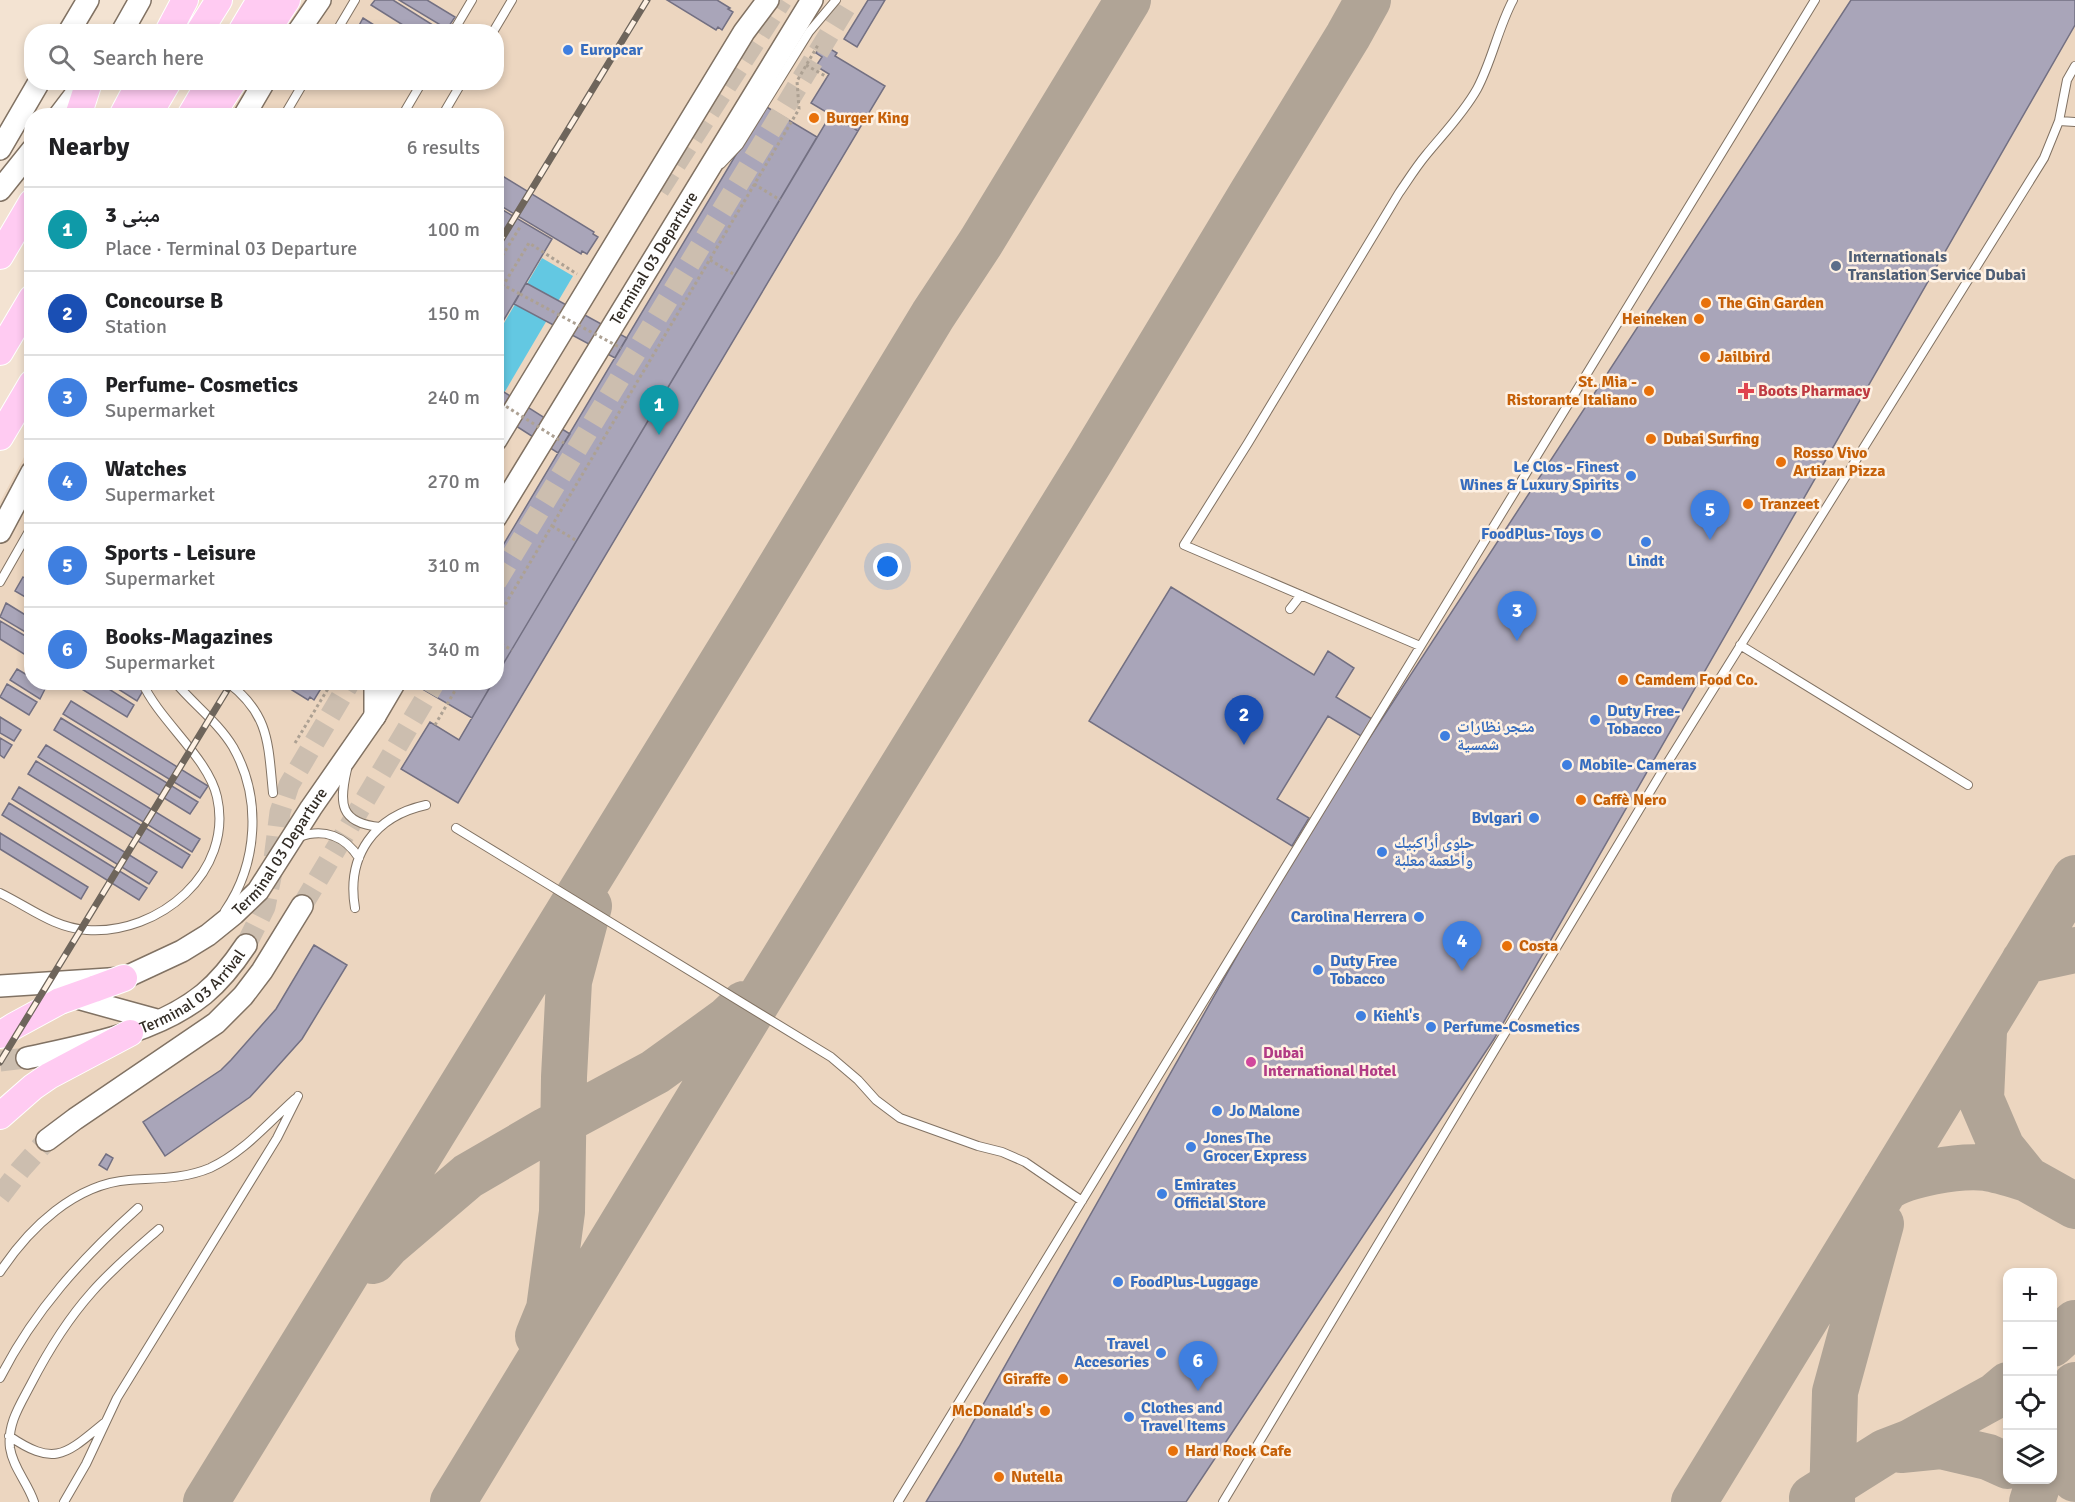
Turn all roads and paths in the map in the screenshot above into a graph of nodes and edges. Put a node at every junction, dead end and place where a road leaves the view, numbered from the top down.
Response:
1 (88, 0) edge
2 (140, 0) edge
3 (185, 0) edge
4 (219, 0) edge
5 (260, 0) edge
6 (287, 0) edge
7 (320, 0) edge
8 (355, 0) edge
9 (472, 0) edge
10 (512, 0) edge
11 (768, 0) edge
12 (812, 0) edge
13 (836, 0) edge
14 (1514, 0) edge
15 (1815, 0) edge
16 (74, 24) edge
17 (126, 24) edge
18 (172, 24) edge
19 (204, 24) edge
20 (246, 24) edge
21 (271, 24) edge
22 (304, 24) edge
23 (341, 24) edge
24 (458, 24) edge
25 (498, 24) edge
26 (823, 36) dead end
27 (806, 65) junction
28 (2075, 66) edge
29 (826, 77) dead end
30 (34, 90) edge
31 (80, 90) edge
32 (85, 90) edge
33 (136, 90) edge
34 (163, 90) edge
35 (205, 90) edge
36 (228, 90) edge
37 (259, 90) edge
38 (299, 90) edge
39 (417, 90) edge
40 (457, 90) edge
41 (66, 108) edge
42 (80, 108) edge
43 (126, 108) edge
44 (153, 108) edge
45 (195, 108) edge
46 (216, 108) edge
47 (249, 108) edge
48 (289, 108) edge
49 (407, 108) edge
50 (447, 108) edge
51 (2059, 121) junction
52 (2075, 122) edge
53 (0, 149) edge
54 (24, 160) edge
55 (705, 175) junction
56 (754, 184) junction
57 (0, 190) edge
58 (780, 200) dead end
59 (24, 216) edge
60 (520, 227) dead end
61 (504, 253) edge
62 (0, 256) edge
63 (710, 260) junction
64 (735, 275) dead end
65 (580, 277) dead end
66 (504, 284) edge
67 (504, 285) edge
68 (24, 312) edge
69 (621, 348) dead end
70 (0, 352) edge
71 (24, 397) edge
72 (504, 404) edge
73 (504, 427) edge
74 (0, 438) edge
75 (564, 443) dead end
76 (24, 487) edge
77 (504, 504) edge
78 (552, 526) junction
79 (0, 532) edge
80 (24, 540) edge
81 (577, 541) dead end
82 (0, 582) edge
83 (1300, 594) junction
84 (504, 607) edge
85 (1290, 609) dead end
86 (1740, 645) junction
87 (504, 646) edge
88 (1420, 646) junction
89 (512, 650) dead end
90 (146, 690) edge
91 (182, 690) edge
92 (236, 690) edge
93 (327, 690) edge
94 (375, 690) edge
95 (390, 690) edge
96 (455, 690) edge
97 (375, 716) junction
98 (435, 725) dead end
99 (296, 742) dead end
100 (352, 749) junction
101 (1968, 785) dead end
102 (273, 793) dead end
103 (426, 805) dead end
104 (380, 827) junction
105 (456, 828) dead end
106 (288, 845) junction
107 (359, 858) junction
108 (0, 893) edge
109 (302, 906) tunnel mouth
110 (355, 908) dead end
111 (208, 935) junction
112 (246, 945) tunnel mouth
113 (264, 976) junction
114 (124, 978) junction
115 (219, 979) junction
116 (0, 986) edge
117 (54, 996) junction
118 (157, 1020) junction
119 (130, 1033) junction
120 (0, 1035) edge
121 (27, 1058) tunnel mouth
122 (0, 1116) edge
123 (47, 1140) tunnel mouth
124 (1082, 1201) junction
125 (138, 1208) dead end
126 (159, 1229) dead end
127 (0, 1272) edge
128 (0, 1378) edge
129 (105, 1422) junction
130 (9, 1436) junction
131 (34, 1502) edge
132 (64, 1502) edge
133 (898, 1502) edge
134 (1223, 1502) edge

1 - 16 main road
2 - 17 main road
3 - 18 highway
4 - 19 highway
5 - 20 highway
6 - 21 highway
7 - 22 main road
8 - 23 lane
9 - 24 lane
10 - 25 lane
11 - 73 main road
12 - 55 main road, Terminal 03 Departure
13 - 55 lane
14 - 83 lane
15 - 88 lane
26 - 27 path
27 - 29 path
27 - 56 path
28 - 51 lane
30 - 53 main road
31 - 41 main road
32 - 42 highway
33 - 43 highway
34 - 44 highway
35 - 45 highway
36 - 46 highway
37 - 47 main road
38 - 48 lane
39 - 49 lane
40 - 50 lane
51 - 52 lane
51 - 86 lane
54 - 57 main road
55 - 77 main road, Terminal 03 Departure
56 - 58 path
56 - 63 path
59 - 62 highway
60 - 61 path
63 - 64 path
63 - 78 path
65 - 66 path
67 - 69 path, bridge
68 - 70 highway
71 - 74 highway
72 - 75 path, bridge
76 - 79 main road
78 - 81 path
78 - 84 path
80 - 82 lane
83 - 85 lane
83 - 88 lane
86 - 101 lane
86 - 134 lane
87 - 89 path
88 - 124 lane
90 - 108 lane
91 - 111 lane
92 - 102 lane
93 - 99 path
94 - 97 main road
95 - 97 main road, Terminal 03 Departure
96 - 98 path
97 - 100 main road, Terminal 03 Departure
100 - 104 lane
100 - 106 main road, Terminal 03 Departure
103 - 104 lane
104 - 107 lane
105 - 124 lane
106 - 107 lane
106 - 111 main road, Terminal 03 Departure
107 - 110 lane
109 - 113 main road
111 - 114 main road, Terminal 03 Departure
112 - 115 main road, Terminal 03 Arrival
113 - 115 main road
113 - 123 main road
114 - 116 main road
114 - 117 highway, bridge
115 - 118 main road, Terminal 03 Arrival
117 - 118 main road
117 - 120 highway
118 - 119 main road, Terminal 03 Arrival
119 - 121 main road, Terminal 03 Arrival
119 - 122 highway
124 - 133 lane
125 - 128 lane
126 - 130 lane
127 - 129 lane
129 - 130 lane
129 - 132 lane
130 - 131 lane

